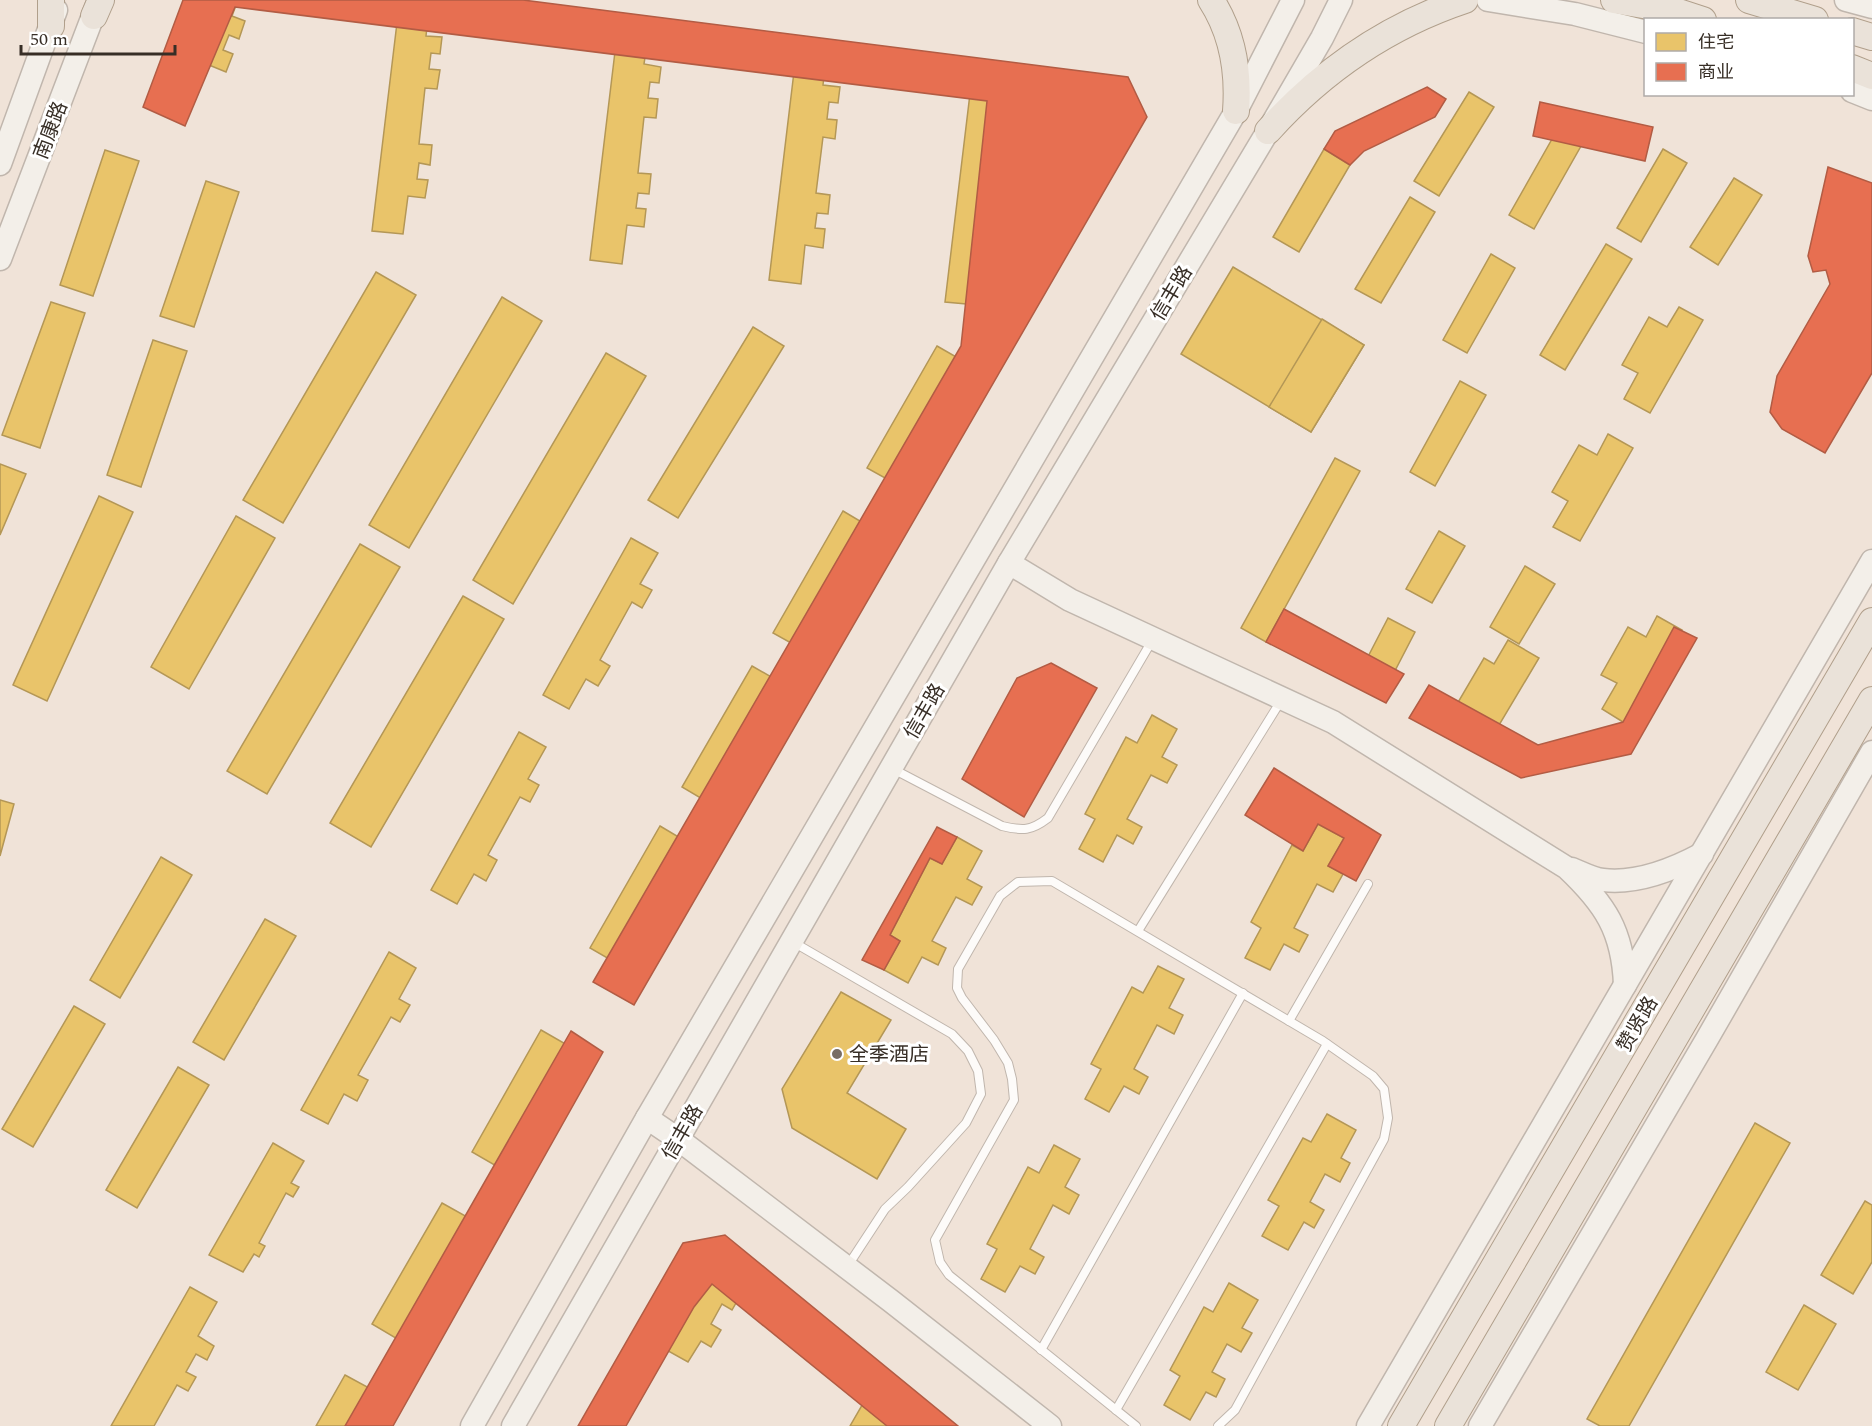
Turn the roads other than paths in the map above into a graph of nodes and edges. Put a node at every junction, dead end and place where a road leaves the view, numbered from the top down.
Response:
1 (51, 0) edge
2 (60, 0) edge
3 (1211, 0) edge
4 (1293, 0) edge
5 (1341, 0) edge
6 (1466, 0) edge
7 (1488, 0) edge
8 (1614, 0) edge
9 (1749, 0) edge
10 (1846, 0) edge
11 (98, 5) edge
12 (1872, 7) edge
13 (1697, 18) edge
14 (1808, 18) edge
15 (51, 26) junction
16 (1644, 31) edge
17 (1854, 32) edge
18 (1872, 37) edge
19 (1854, 69) edge
20 (1872, 76) edge
21 (1854, 92) edge
22 (1872, 99) edge
23 (1236, 111) junction
24 (1268, 131) junction
25 (0, 164) edge
26 (0, 259) edge
27 (1872, 561) edge
28 (1009, 563) junction
29 (1872, 621) edge
30 (1153, 639) junction
31 (1282, 698) junction
32 (1872, 700) edge
33 (1872, 752) edge
34 (891, 768) junction
35 (1702, 854) junction
36 (1567, 867) junction
37 (1368, 884) dead end
38 (1138, 931) junction
39 (792, 942) junction
40 (1625, 986) junction
41 (1243, 993) junction
42 (1289, 1021) junction
43 (1327, 1044) junction
44 (647, 1118) junction
45 (678, 1139) junction
46 (846, 1269) junction
47 (1041, 1350) junction
48 (1116, 1410) junction
49 (471, 1426) edge
50 (513, 1426) edge
51 (1050, 1426) edge
52 (1136, 1426) edge
53 (1218, 1426) edge
54 (1368, 1426) edge
55 (1401, 1426) edge
56 (1448, 1426) edge
57 (1480, 1426) edge

1 - 15 main road
2 - 15 main road, 南康路
3 - 23 main road
4 - 23 main road, 信丰路
5 - 24 main road, 信丰路
6 - 24 main road
7 - 16 main road
8 - 13 main road
9 - 14 main road
10 - 12 main road
11 - 26 main road, 南康路
15 - 25 main road, 南康路
17 - 18 main road
19 - 20 main road
21 - 22 main road
23 - 44 main road, 信丰路
24 - 28 main road, 信丰路
27 - 35 main road
28 - 30 main road
28 - 34 main road, 信丰路
29 - 55 main road, 赞贤路
30 - 31 main road
30 - 34 lane
31 - 36 main road
31 - 38 lane
32 - 56 main road, 赞贤路
33 - 57 main road
34 - 39 main road, 信丰路
35 - 36 main road
35 - 40 main road
36 - 40 main road
37 - 42 lane
38 - 41 lane
38 - 47 lane
39 - 45 main road, 信丰路
39 - 46 lane
40 - 54 main road
41 - 42 lane
41 - 47 lane
42 - 43 lane
43 - 48 lane
43 - 53 lane
44 - 45 main road
44 - 49 main road, 信丰路
45 - 46 main road
45 - 50 main road, 信丰路
46 - 51 main road
47 - 48 lane
48 - 52 lane

